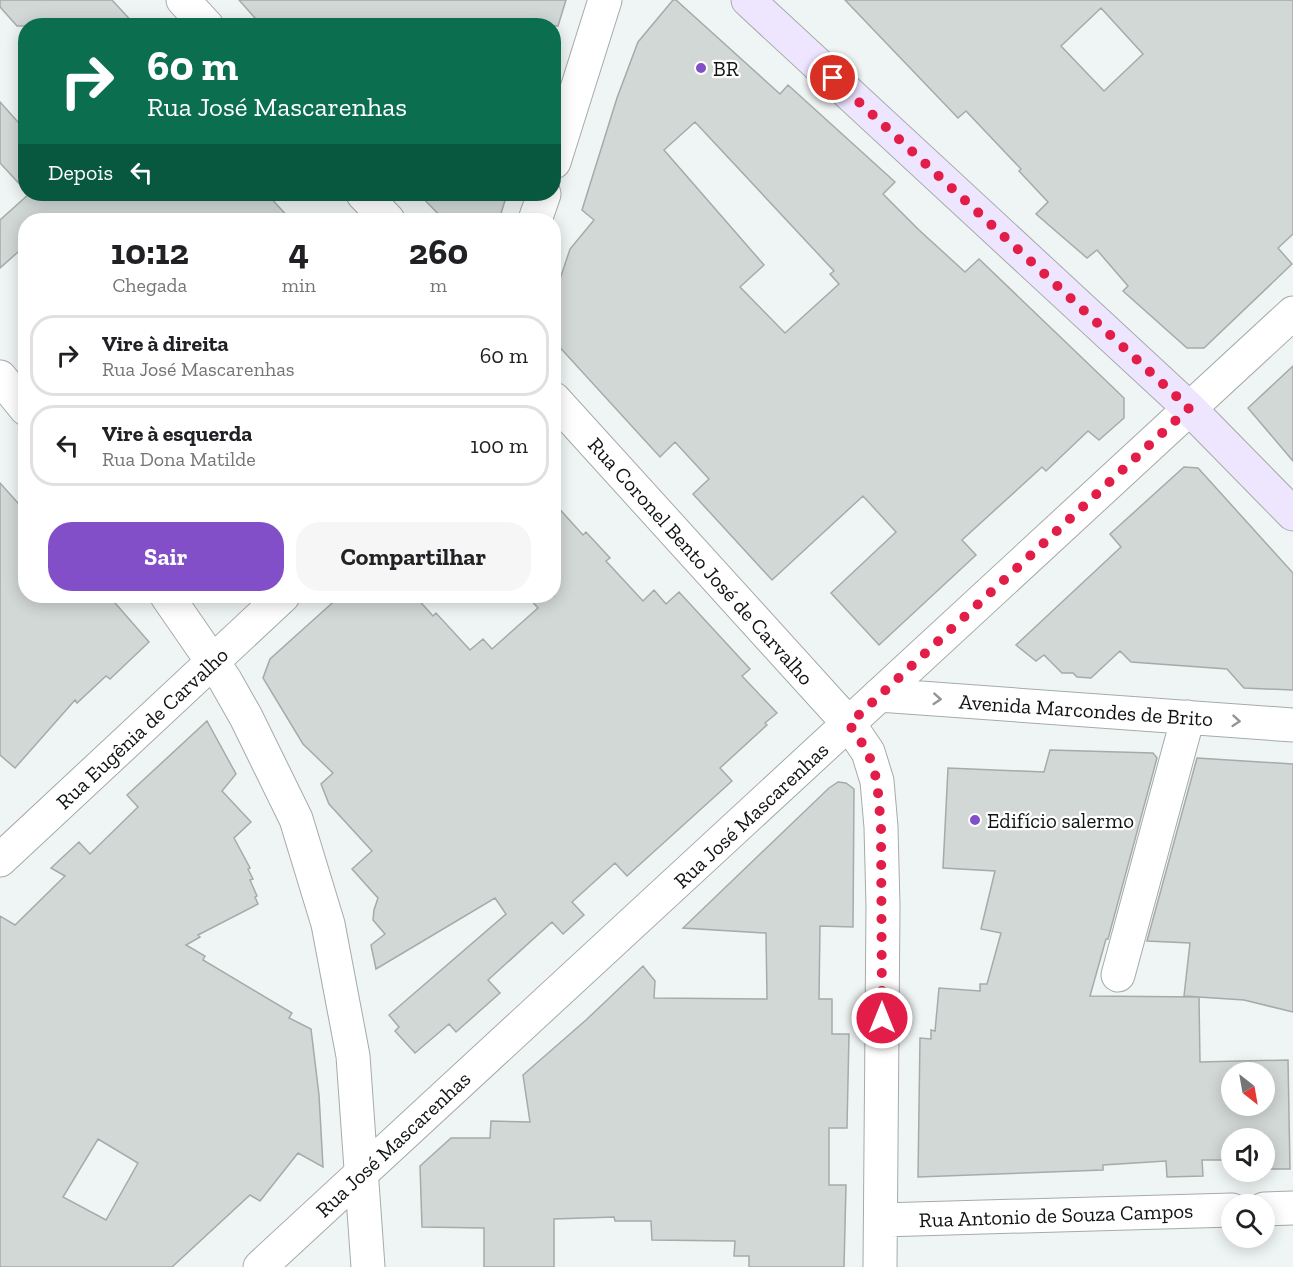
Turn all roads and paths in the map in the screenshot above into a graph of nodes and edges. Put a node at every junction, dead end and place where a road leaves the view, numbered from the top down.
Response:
1 (183, 0) edge
2 (605, 0) edge
3 (748, 0) edge
4 (200, 18) edge
5 (561, 140) edge
6 (370, 201) edge
7 (381, 213) edge
8 (1293, 313) edge
9 (0, 377) edge
10 (18, 399) edge
11 (561, 407) edge
12 (1189, 408) junction
13 (1293, 514) edge
14 (172, 603) edge
15 (275, 603) edge
16 (212, 662) junction
17 (879, 695) junction
18 (1188, 717) junction
19 (849, 724) junction
20 (1293, 725) edge
21 (0, 860) edge
22 (1118, 975) dead end
23 (361, 1172) junction
24 (1293, 1208) edge
25 (1275, 1209) edge
26 (1221, 1210) edge
27 (881, 1220) junction
28 (260, 1267) edge
29 (368, 1267) edge
30 (880, 1267) edge

1 - 4 street
2 - 5 street
3 - 12 street
6 - 7 street
8 - 12 street, Rua José Mascarenhas
9 - 10 street
11 - 19 street, Rua Coronel Bento José de Carvalho
12 - 13 street
12 - 17 street, Rua José Mascarenhas
14 - 16 street
15 - 16 street, Rua Eugênia de Carvalho
16 - 21 street, Rua Eugênia de Carvalho
16 - 23 street
17 -> 18 street, Avenida Marcondes de Brito
17 - 19 street, Rua José Mascarenhas
18 -> 20 street, Avenida Marcondes de Brito
18 - 22 street
19 - 23 street, Rua José Mascarenhas
19 - 27 street, Rua Coronel Bento José de Carvalho
23 - 28 street, Rua José Mascarenhas
23 - 29 street
24 - 25 street
26 - 27 street, Rua Antonio de Souza Campos
27 - 30 street, Rua Coronel Bento José de Carvalho

